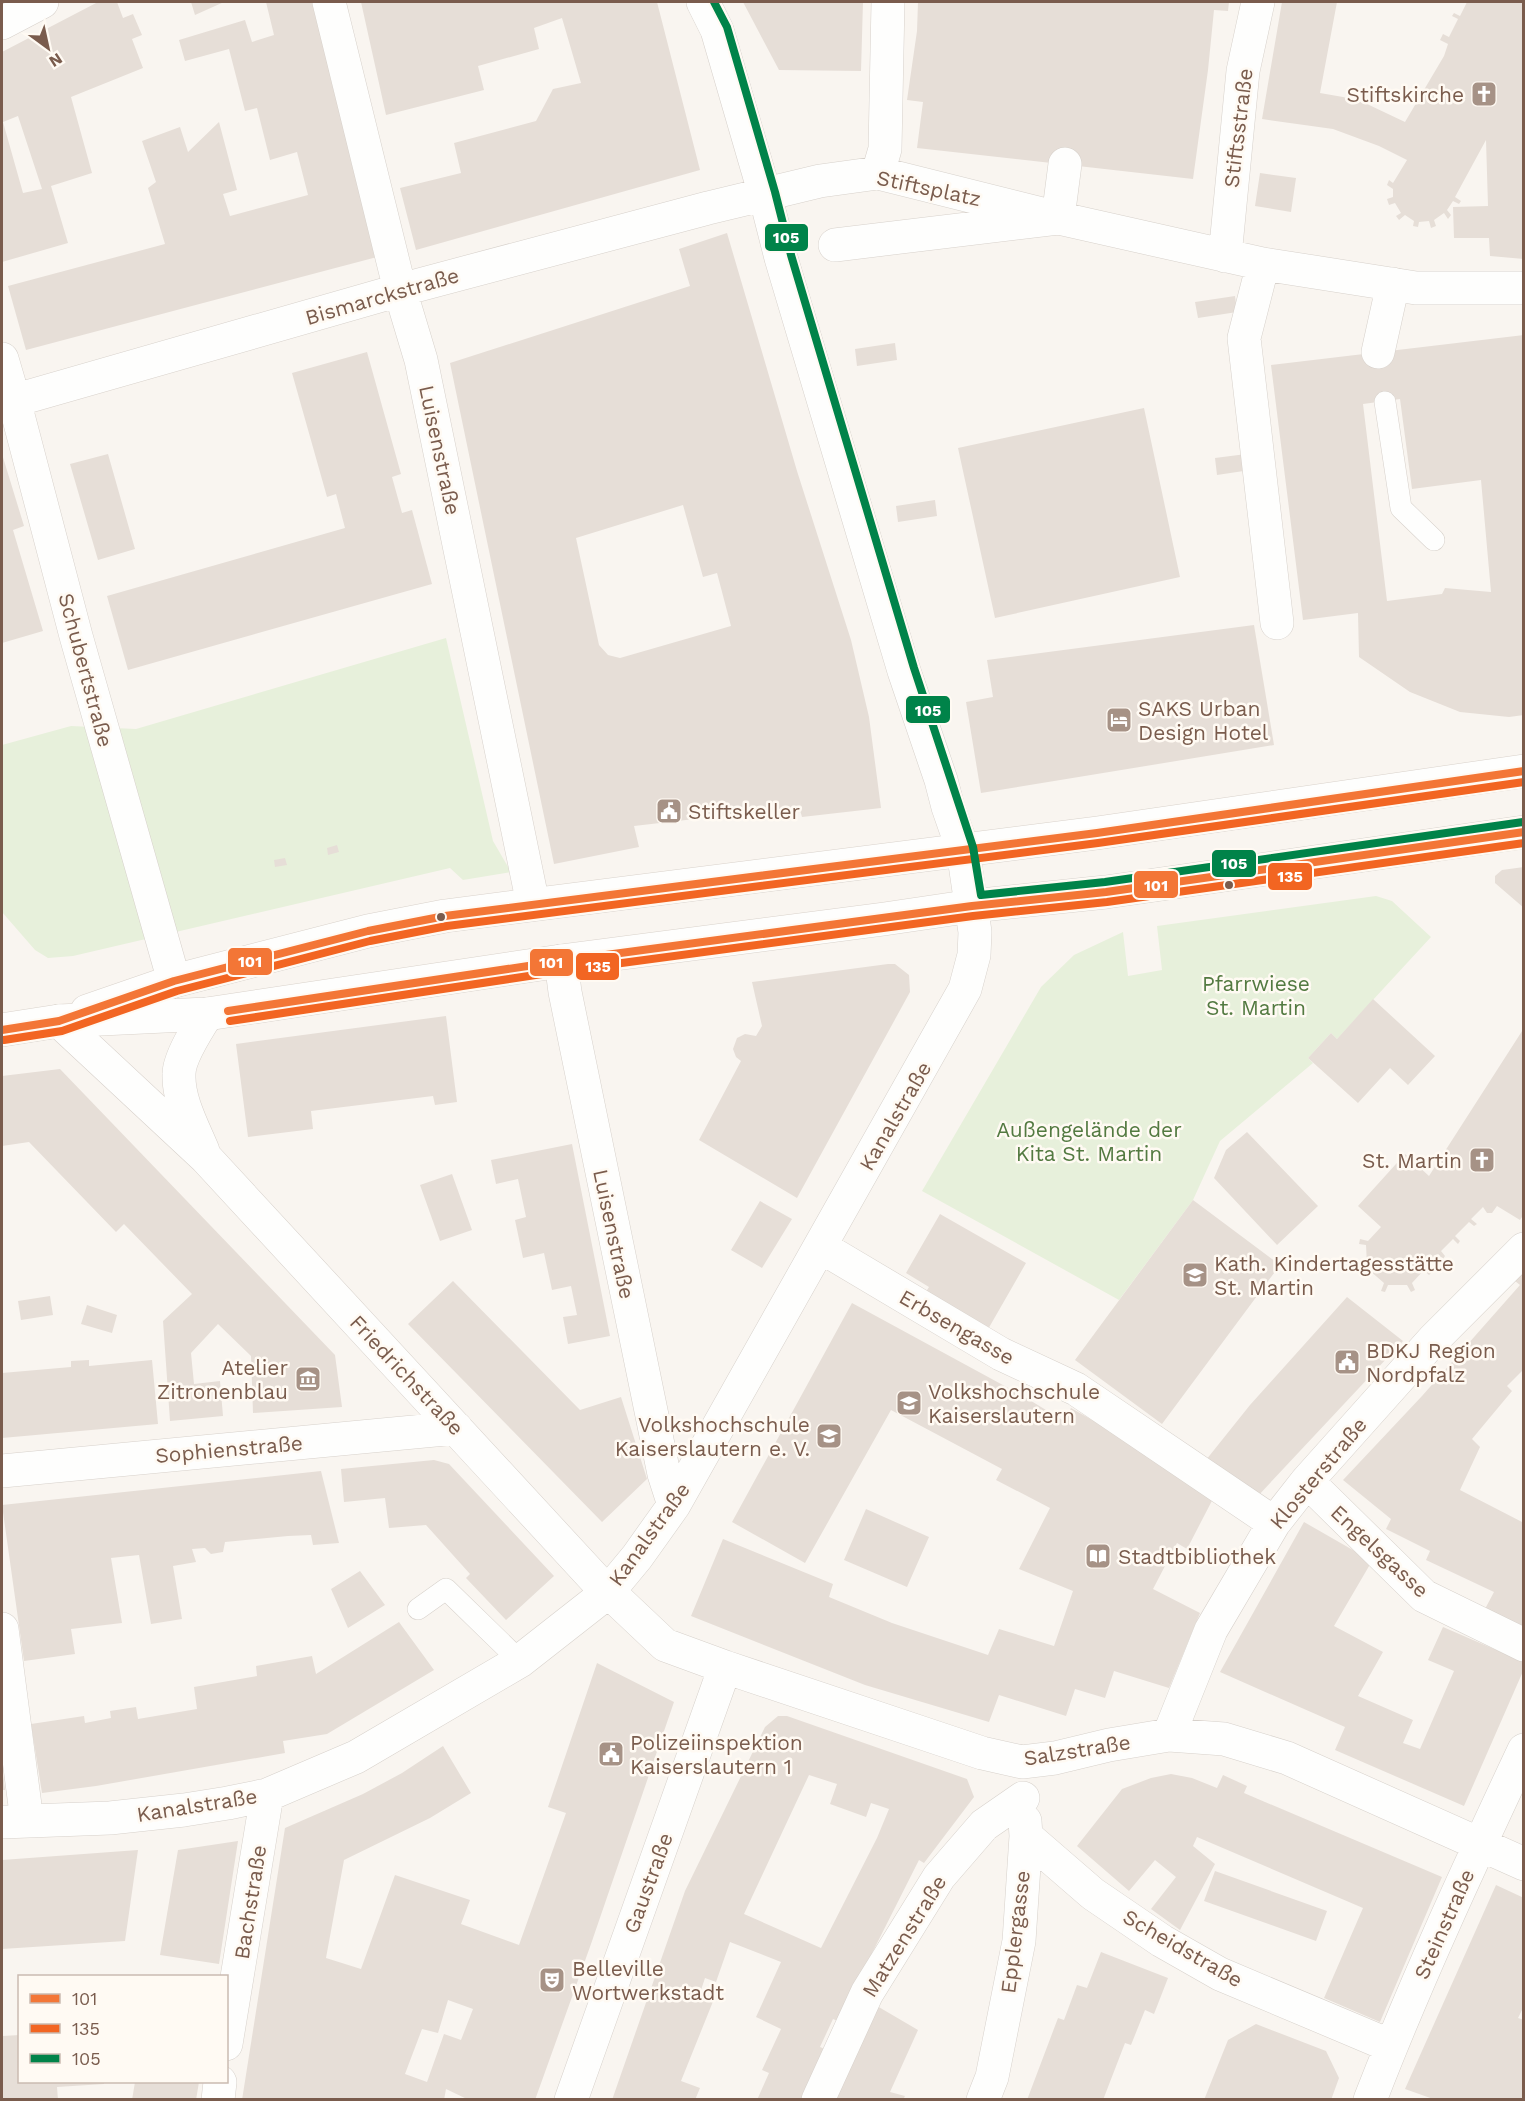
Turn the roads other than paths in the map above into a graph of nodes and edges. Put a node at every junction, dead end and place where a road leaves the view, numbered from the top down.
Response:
1 (42, 2) edge
2 (329, 2) edge
3 (703, 2) edge
4 (888, 2) edge
5 (1257, 2) edge
6 (2, 23) edge
7 (1065, 164) dead end
8 (878, 173) junction
9 (765, 195) junction
10 (1058, 218) junction
11 (835, 245) dead end
12 (1225, 255) junction
13 (1263, 264) junction
14 (1393, 284) junction
15 (1524, 288) edge
16 (400, 290) junction
17 (1378, 352) dead end
18 (2, 359) edge
19 (8, 402) edge
20 (1385, 402) dead end
21 (1434, 540) dead end
22 (1277, 623) dead end
23 (1524, 771) edge
24 (1524, 832) edge
25 (963, 850) junction
26 (533, 903) junction
27 (972, 906) junction
28 (561, 961) junction
29 (174, 981) junction
30 (207, 1014) junction
31 (59, 1021) junction
32 (2, 1023) edge
33 (206, 1158) junction
34 (821, 1247) junction
35 (1524, 1249) edge
36 (456, 1428) junction
37 (2, 1471) edge
38 (1307, 1481) junction
39 (674, 1505) junction
40 (1274, 1523) junction
41 (608, 1592) junction
42 (418, 1610) dead end
43 (2, 1629) edge
44 (1524, 1645) edge
45 (520, 1661) junction
46 (725, 1668) junction
47 (1169, 1735) junction
48 (1524, 1750) edge
49 (1022, 1762) junction
50 (267, 1795) junction
51 (1023, 1798) junction
52 (14, 1822) edge
53 (1026, 1836) junction
54 (1479, 1844) junction
55 (1524, 1864) edge
56 (228, 2032) edge
57 (1391, 2046) junction
58 (220, 2083) edge
59 (1375, 2098) edge
60 (218, 2100) edge
61 (571, 2100) edge
62 (818, 2100) edge
63 (983, 2100) edge

1 - 6 street
2 - 16 street, Luisenstraße
3 - 9 street
4 - 8 street
5 - 12 street, Stiftsstraße
7 - 10 street
8 - 9 street, Stiftsplatz
8 - 10 street, Stiftsplatz
9 - 16 street, Bismarckstraße
9 - 25 street
10 - 11 street, Stiftsplatz
10 - 12 street, Stiftsplatz
12 - 13 street, Stiftsplatz
13 - 14 street, Stiftsplatz
13 - 22 street
14 - 15 street, Stiftsplatz
14 - 17 street
16 - 19 street, Bismarckstraße
16 - 26 street, Luisenstraße
18 - 19 street, Schubertstraße
19 - 29 street, Schubertstraße
20 - 21 lane
23 - 25 street
24 - 27 street
25 - 26 street
25 - 27 street, Kanalstraße
26 - 29 street
27 - 28 street
27 - 34 street, Kanalstraße
28 - 30 street
28 - 39 street, Luisenstraße
29 - 31 street
30 - 31 street
30 - 33 street, Friedrichstraße
31 - 32 street
31 - 33 street, Friedrichstraße
33 - 36 street, Friedrichstraße
34 - 39 street, Kanalstraße
34 - 40 street, Erbsengasse
35 - 38 street, Klosterstraße
36 - 37 street, Sophienstraße
36 - 41 street, Friedrichstraße
38 - 40 street, Klosterstraße
38 - 44 street, Engelsgasse
39 - 41 street, Kanalstraße
40 - 47 street, Klosterstraße
41 - 45 street, Kanalstraße
41 - 46 street, Salzstraße
42 - 45 lane
43 - 52 street
45 - 50 street, Kanalstraße
46 - 49 street, Salzstraße
46 - 61 street, Gaustraße
47 - 49 street, Salzstraße
47 - 54 street, Salzstraße
48 - 54 street, Steinstraße
49 - 51 street, Epplergasse
50 - 52 street, Kanalstraße
50 - 56 street, Bachstraße
51 - 53 street, Epplergasse
51 - 62 street, Matzenstraße
53 - 57 street, Scheidstraße
53 - 63 street, Epplergasse
54 - 55 street, Salzstraße
54 - 57 street, Steinstraße
57 - 59 street, Steinstraße
58 - 60 street

